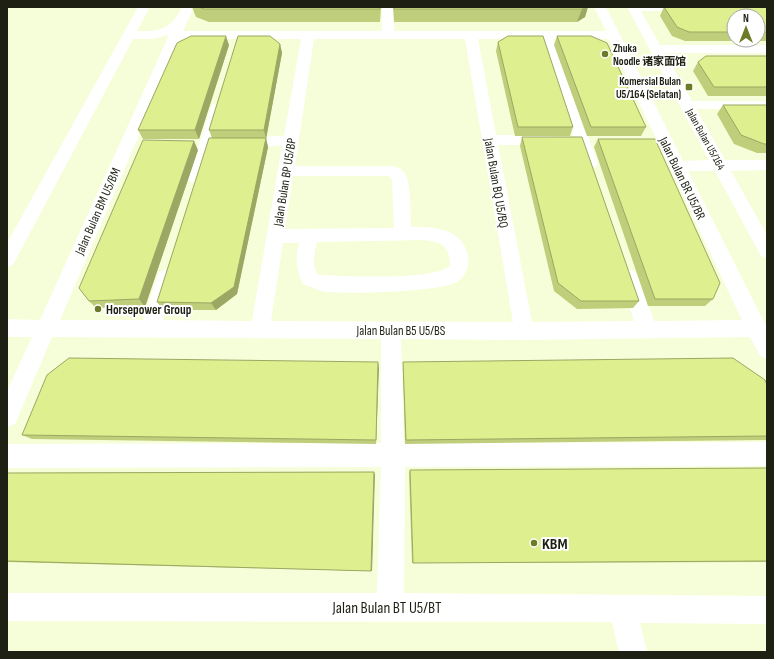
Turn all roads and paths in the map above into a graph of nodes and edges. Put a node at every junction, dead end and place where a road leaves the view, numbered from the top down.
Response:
1 (144, 7) edge
2 (388, 7) edge
3 (600, 7) edge
4 (633, 7) edge
5 (704, 8) edge
6 (186, 12) edge
7 (129, 35) junction
8 (176, 35) junction
9 (308, 35) junction
10 (388, 35) junction
11 (471, 35) junction
12 (546, 35) junction
13 (613, 35) junction
14 (656, 49) junction
15 (767, 49) edge
16 (222, 96) edge
17 (687, 105) junction
18 (767, 105) edge
19 (490, 140) junction
20 (577, 140) junction
21 (291, 141) junction
22 (200, 142) junction
23 (677, 166) junction
24 (720, 166) junction
25 (767, 166) edge
26 (286, 171) junction
27 (595, 177) edge
28 (192, 194) edge
29 (403, 234) junction
30 (276, 236) junction
31 (310, 236) junction
32 (767, 251) edge
33 (7, 260) edge
34 (171, 262) edge
35 (624, 264) edge
36 (7, 328) edge
37 (46, 328) junction
38 (757, 328) junction
39 (150, 329) junction
40 (260, 330) junction
41 (391, 330) junction
42 (647, 330) junction
43 (524, 331) junction
44 (767, 350) edge
45 (7, 416) edge
46 (767, 454) edge
47 (393, 455) junction
48 (7, 456) edge
49 (7, 607) edge
50 (390, 607) junction
51 (623, 609) junction
52 (767, 610) edge
53 (633, 652) edge

1 - 7 street
2 - 10 street
3 - 13 street, Jalan Bulan BR U5/BR
4 - 5 street
4 - 14 street, Jalan Bulan U5/164
6 - 7 street
6 - 8 street, Jalan Bulan BM U5/BM
7 - 33 street
8 - 9 street
8 - 37 street, Jalan Bulan BM U5/BM
9 - 10 street
9 - 21 street, Jalan Bulan BP U5/BP
10 - 11 street
11 - 12 street
11 - 19 street, Jalan Bulan BQ U5/BQ
12 - 13 street
12 - 20 street
13 - 23 street, Jalan Bulan BR U5/BR
14 - 15 street
14 - 17 street, Jalan Bulan U5/164
16 - 22 street
17 - 18 street
17 - 24 street, Jalan Bulan U5/164
19 - 20 street
19 - 43 street, Jalan Bulan BQ U5/BQ
20 - 27 street
21 - 22 street
21 - 26 street, Jalan Bulan BP U5/BP
22 - 28 street
23 - 24 street
23 - 38 street, Jalan Bulan BR U5/BR
24 - 25 street
24 - 32 street, Jalan Bulan U5/164
26 - 29 street
26 - 30 street, Jalan Bulan BP U5/BP
29 - 31 street
29 - 31 street
30 - 31 street
30 - 40 street, Jalan Bulan BP U5/BP
34 - 39 street
35 - 42 street
36 - 37 street, Jalan Bulan B5 U5/BS
37 - 39 street, Jalan Bulan B5 U5/BS
37 - 45 street, Jalan Bulan BM U5/BM
38 - 42 street, Jalan Bulan B5 U5/BS
38 - 44 street, Jalan Bulan BR U5/BR
39 - 40 street, Jalan Bulan B5 U5/BS
40 - 41 street, Jalan Bulan B5 U5/BS
41 - 43 street, Jalan Bulan B5 U5/BS
41 - 47 street
42 - 43 street, Jalan Bulan B5 U5/BS
46 - 47 street
47 - 48 street
47 - 50 street
49 - 50 street, Jalan Bulan BT U5/BT
50 - 51 street, Jalan Bulan BT U5/BT
51 - 52 street, Jalan Bulan BT U5/BT
51 - 53 street

